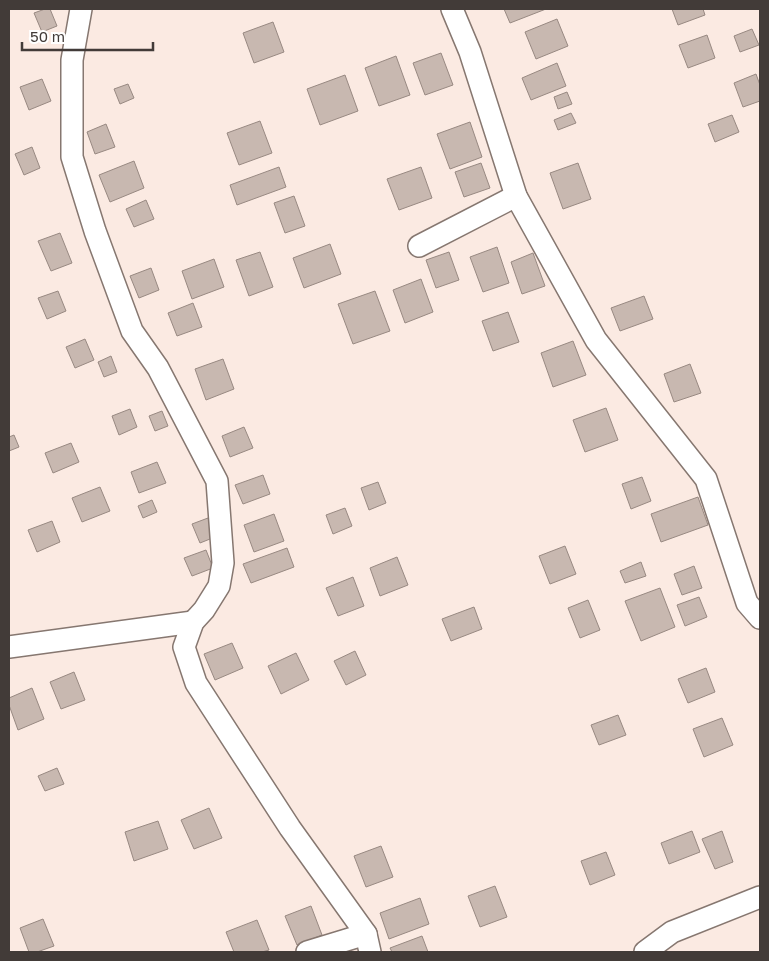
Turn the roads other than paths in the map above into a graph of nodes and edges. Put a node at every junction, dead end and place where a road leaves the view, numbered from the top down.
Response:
1 (82, 9) edge
2 (452, 9) edge
3 (516, 196) junction
4 (419, 246) dead end
5 (760, 618) edge
6 (193, 622) junction
7 (9, 647) edge
8 (760, 897) edge
9 (368, 943) edge
10 (307, 952) edge
11 (645, 952) edge

1 - 6 street
2 - 3 street
3 - 4 street
3 - 5 street
6 - 7 street
6 - 9 street
8 - 11 street
9 - 10 street

